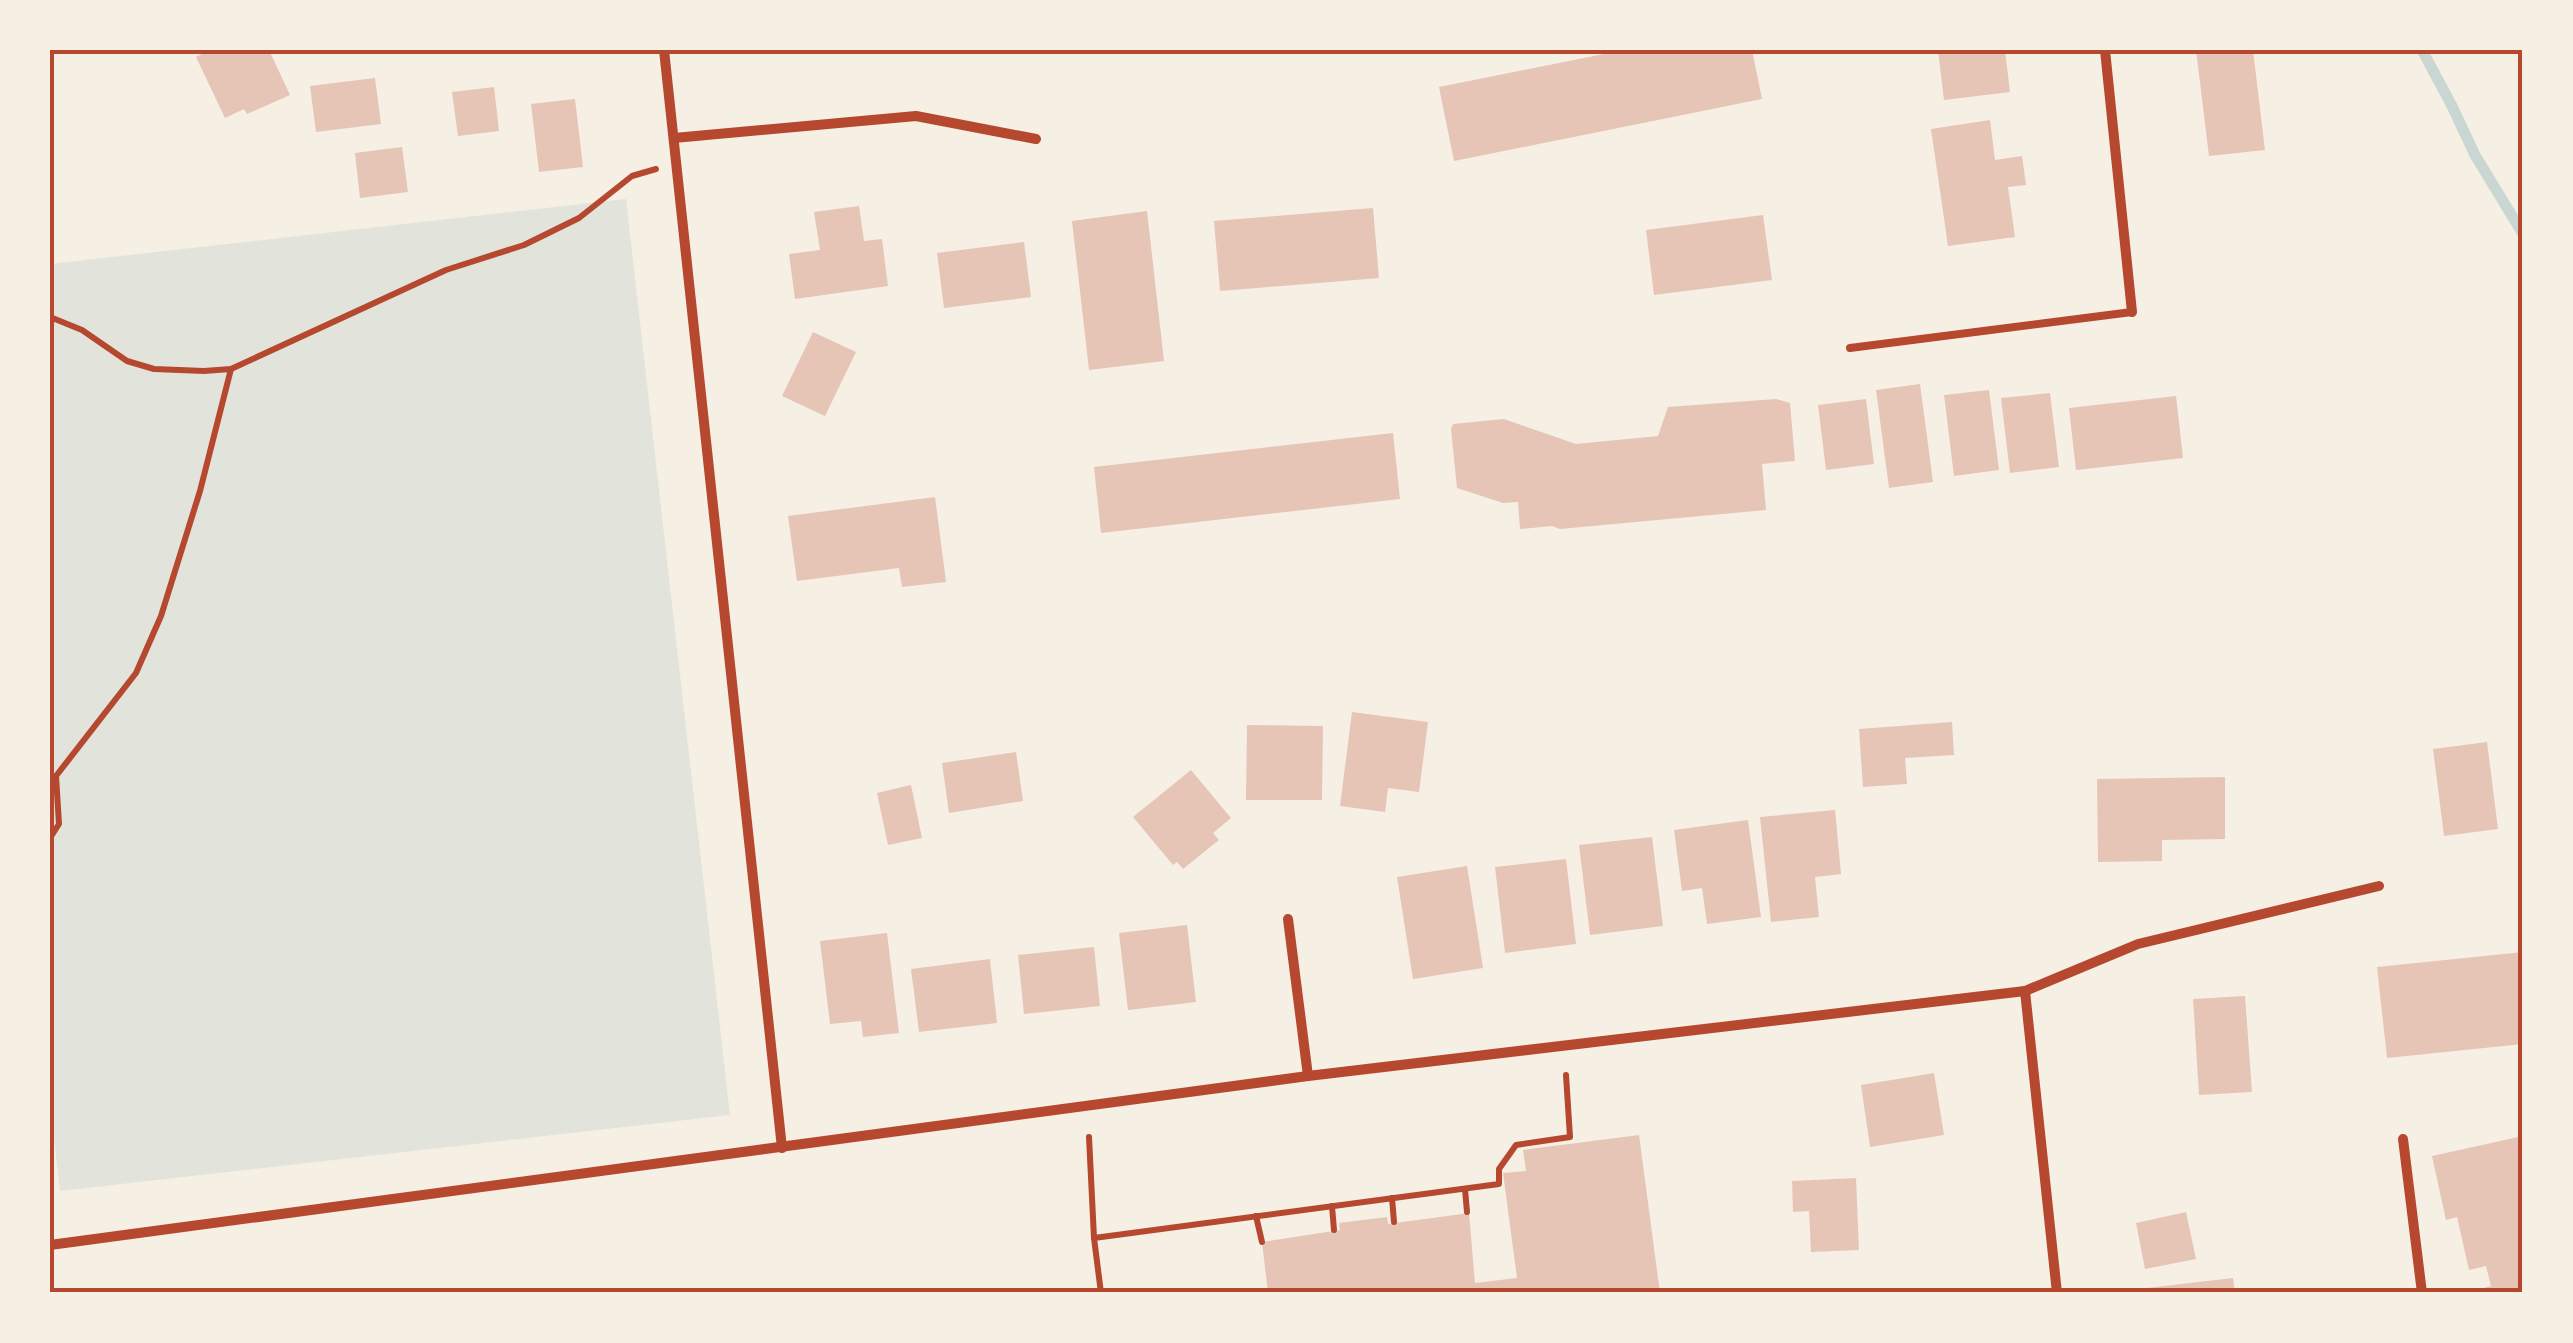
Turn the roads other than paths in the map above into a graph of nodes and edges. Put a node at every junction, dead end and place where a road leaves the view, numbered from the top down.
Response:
1 (664, 50) edge
2 (2104, 50) edge
3 (674, 138) junction
4 (1036, 139) dead end
5 (2132, 312) joint
6 (1850, 348) dead end
7 (2379, 886) dead end
8 (1288, 920) dead end
9 (2024, 990) junction
10 (1308, 1076) junction
11 (2403, 1140) dead end
12 (782, 1148) junction
13 (50, 1245) edge
14 (2057, 1293) edge
15 (2422, 1293) edge

1 - 3 street
2 - 5 street
3 - 4 street
3 - 12 street
5 - 6 lane
7 - 9 street
8 - 10 street
9 - 10 street
9 - 14 street
10 - 12 street
11 - 15 street
12 - 13 street

